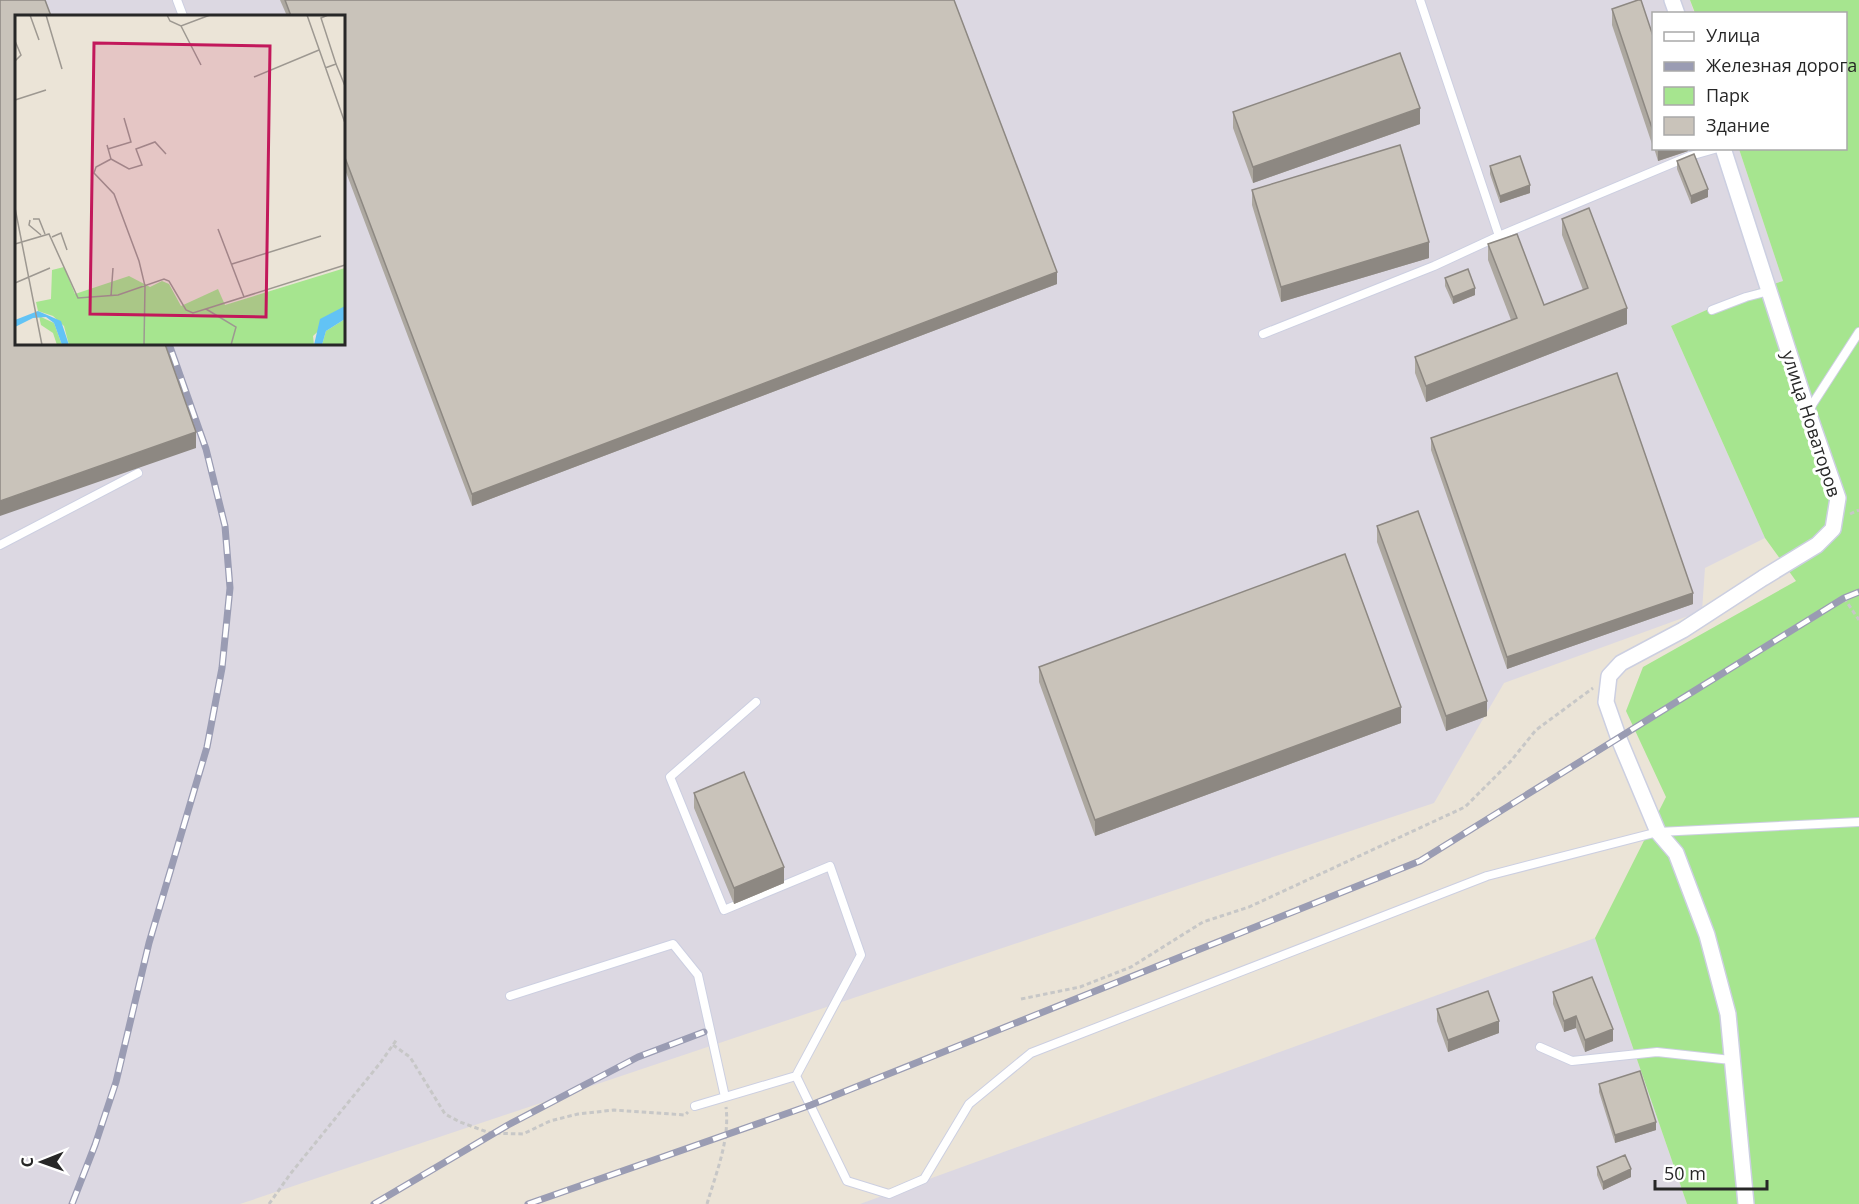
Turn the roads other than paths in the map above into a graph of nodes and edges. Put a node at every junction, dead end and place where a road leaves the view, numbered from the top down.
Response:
1 (177, 0) edge
2 (1420, 0) edge
3 (183, 15) edge
4 (1711, 150) edge
5 (1724, 150) edge
6 (1499, 236) junction
7 (1769, 291) junction
8 (1712, 310) dead end
9 (1859, 332) edge
10 (1263, 334) dead end
11 (1808, 412) junction
12 (138, 473) dead end
13 (0, 546) edge
14 (756, 702) dead end
15 (1859, 822) edge
16 (1658, 832) junction
17 (510, 996) dead end
18 (1540, 1047) dead end
19 (1731, 1060) junction
20 (796, 1076) junction
21 (725, 1097) junction
22 (695, 1106) road end
23 (1746, 1204) edge

1 - 3 lane
2 - 6 lane
4 - 6 lane
5 - 7 street, улица Новаторов
6 - 10 lane
7 - 8 lane
7 - 11 street, улица Новаторов
9 - 11 lane
11 - 16 street, улица Новаторов
12 - 13 lane
14 - 20 lane
15 - 16 lane
16 - 19 street
16 - 20 lane
17 - 21 lane
18 - 19 lane
19 - 23 street
20 - 21 lane
21 - 22 lane

